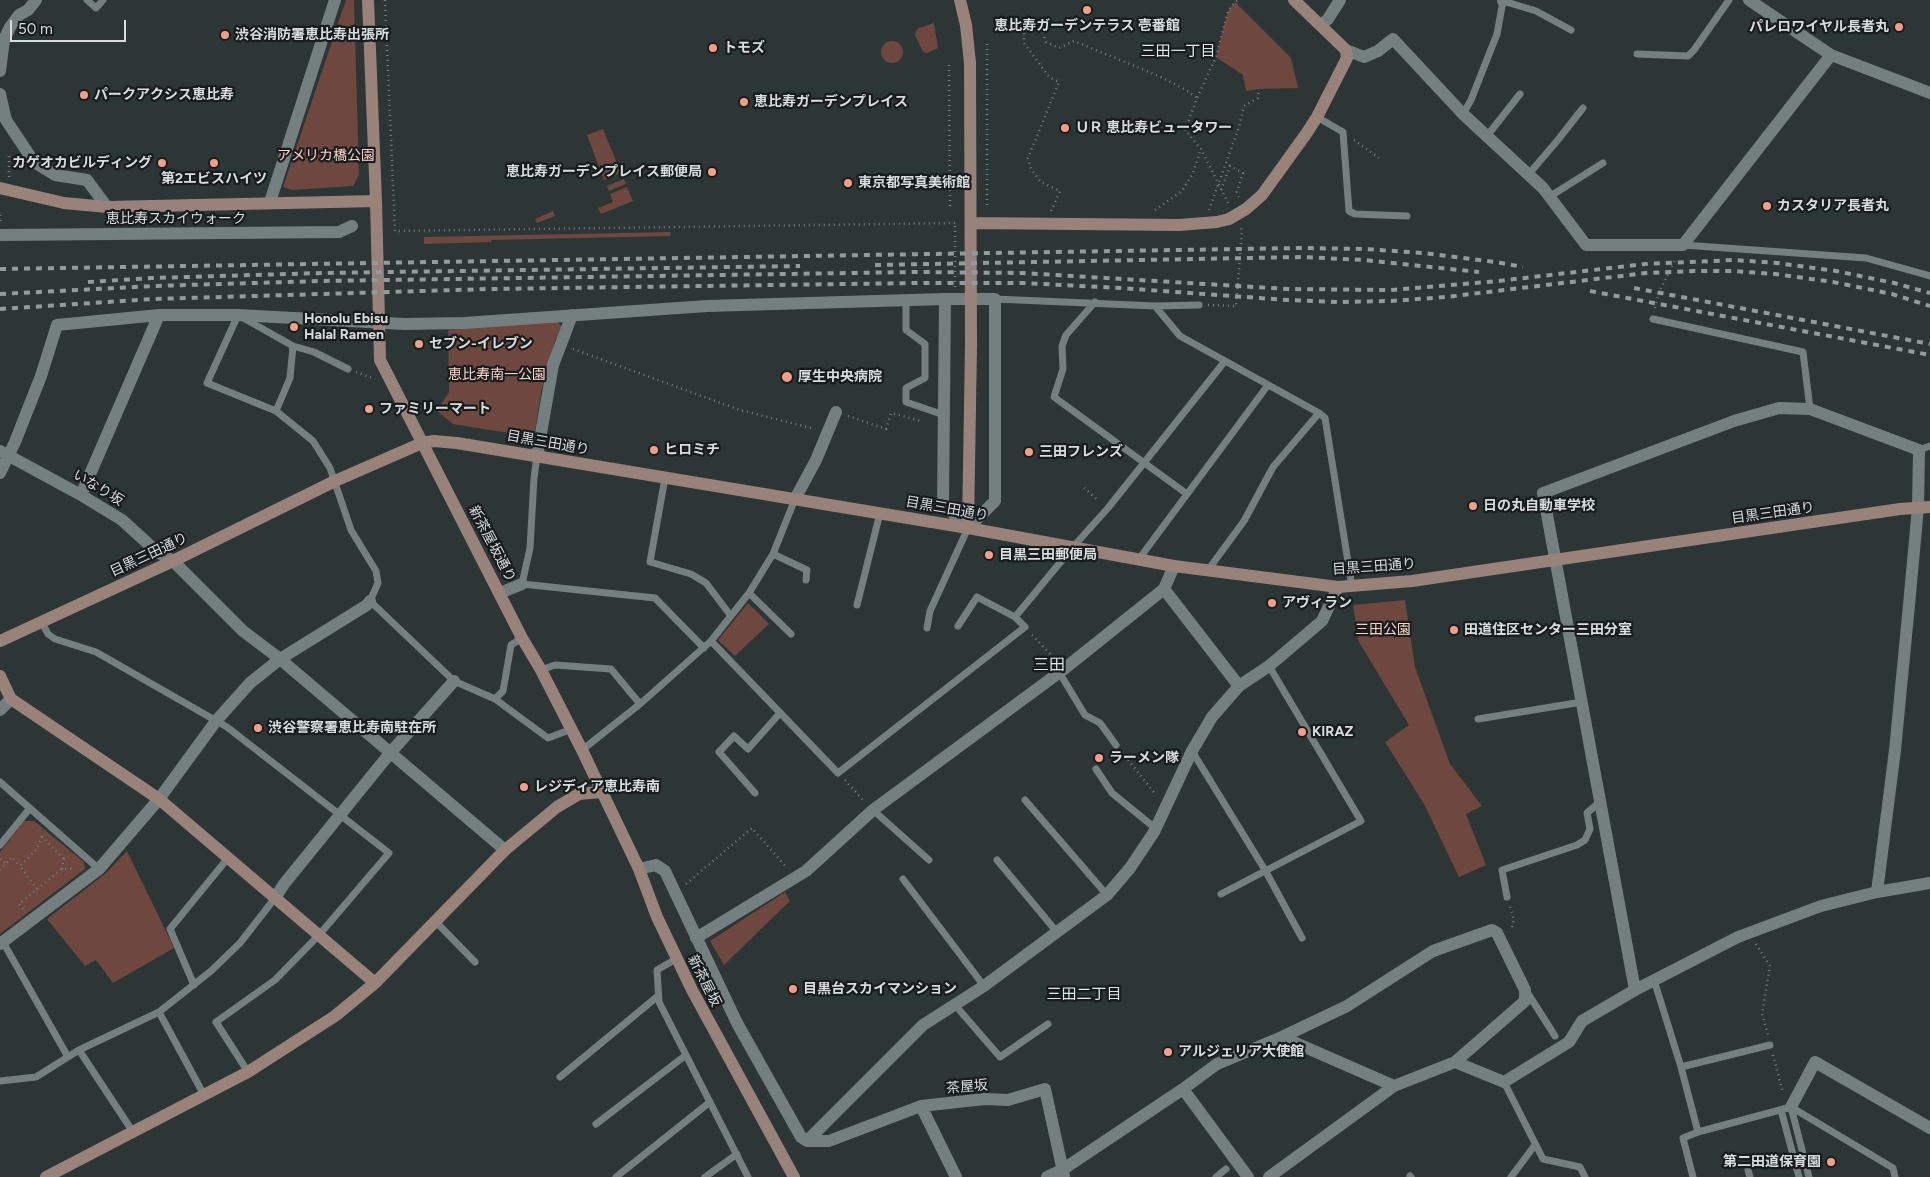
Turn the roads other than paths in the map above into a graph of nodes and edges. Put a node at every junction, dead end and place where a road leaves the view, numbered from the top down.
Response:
1 (36, 0) edge
2 (87, 0) edge
3 (103, 0) edge
4 (334, 0) edge
5 (368, 0) edge
6 (960, 0) edge
7 (1294, 0) edge
8 (1340, 0) edge
9 (1729, 0) edge
10 (1750, 0) edge
11 (1503, 1) edge
12 (1321, 25) junction
13 (1571, 30) dead end
14 (1346, 50) junction
15 (1637, 54) dead end
16 (1831, 55) junction
17 (0, 71) edge
18 (0, 94) edge
19 (1520, 94) dead end
20 (1930, 94) edge
21 (1583, 108) dead end
22 (1463, 114) junction
23 (1317, 117) junction
24 (1487, 136) junction
25 (1603, 163) dead end
26 (1528, 175) junction
27 (0, 188) edge
28 (1549, 197) junction
29 (376, 201) junction
30 (270, 202) junction
31 (107, 207) junction
32 (1407, 216) dead end
33 (971, 223) junction
34 (352, 226) dead end
35 (0, 235) edge
36 (1681, 248) junction
37 (1930, 276) edge
38 (945, 299) junction
39 (995, 299) junction
40 (906, 301) junction
41 (1095, 302) junction
42 (1199, 305) road end
43 (1154, 306) junction
44 (159, 315) junction
45 (572, 315) junction
46 (238, 316) junction
47 (1653, 319) road end
48 (379, 322) junction
49 (293, 346) junction
50 (1225, 361) junction
51 (348, 369) road end
52 (1268, 385) junction
53 (1810, 409) junction
54 (276, 411) junction
55 (836, 412) road end
56 (1319, 413) junction
57 (944, 415) junction
58 (422, 442) junction
59 (1925, 448) edge
60 (4, 453) edge
61 (537, 456) junction
62 (1144, 462) junction
63 (0, 473) edge
64 (665, 478) junction
65 (335, 481) junction
66 (1187, 494) junction
67 (81, 495) junction
68 (795, 499) junction
69 (1924, 507) edge
70 (880, 513) junction
71 (968, 528) junction
72 (1073, 547) junction
73 (773, 554) junction
74 (1139, 559) junction
75 (1556, 560) junction
76 (173, 561) junction
77 (1174, 566) junction
78 (1208, 570) junction
79 (806, 580) dead end
80 (522, 584) junction
81 (1338, 587) junction
82 (1352, 587) junction
83 (1164, 589) junction
84 (500, 593) junction
85 (749, 593) junction
86 (370, 600) junction
87 (857, 605) dead end
88 (731, 616) junction
89 (1015, 617) junction
90 (41, 621) junction
91 (958, 626) dead end
92 (927, 628) dead end
93 (791, 634) dead end
94 (522, 638) junction
95 (0, 641) edge
96 (711, 641) junction
97 (704, 648) junction
98 (280, 659) junction
99 (1269, 666) junction
100 (541, 670) junction
101 (1061, 670) junction
102 (0, 676) edge
103 (454, 681) junction
104 (1239, 686) junction
105 (11, 699) junction
106 (495, 699) junction
107 (1582, 702) junction
108 (640, 704) junction
109 (0, 710) edge
110 (780, 713) junction
111 (1478, 719) dead end
112 (216, 721) junction
113 (572, 729) junction
114 (1116, 745) road end
115 (582, 750) junction
116 (1192, 751) junction
117 (391, 752) junction
118 (1096, 769) dead end
119 (0, 782) edge
120 (601, 792) junction
121 (755, 793) dead end
122 (159, 799) junction
123 (1025, 800) dead end
124 (1601, 801) junction
125 (30, 808) junction
126 (873, 810) junction
127 (341, 815) junction
128 (1155, 828) junction
129 (0, 845) edge
130 (505, 850) junction
131 (228, 858) junction
132 (929, 860) dead end
133 (997, 860) dead end
134 (99, 869) junction
135 (639, 869) junction
136 (1265, 870) junction
137 (903, 879) dead end
138 (1930, 883) edge
139 (1877, 892) junction
140 (1220, 894) dead end
141 (1106, 895) junction
142 (1507, 897) road end
143 (275, 898) junction
144 (435, 921) junction
145 (1056, 931) junction
146 (319, 935) junction
147 (696, 938) junction
148 (1302, 938) dead end
149 (1, 943) edge
150 (676, 959) junction
151 (475, 962) dead end
152 (1654, 980) junction
153 (375, 983) junction
154 (194, 985) junction
155 (984, 986) junction
156 (1525, 990) junction
157 (1635, 990) junction
158 (658, 996) junction
159 (955, 1005) junction
160 (159, 1012) junction
161 (1048, 1024) dead end
162 (1555, 1036) dead end
163 (1282, 1037) junction
164 (1770, 1045) road end
165 (79, 1050) junction
166 (686, 1055) junction
167 (68, 1057) junction
168 (1455, 1062) junction
169 (1681, 1067) junction
170 (248, 1072) junction
171 (560, 1077) dead end
172 (0, 1081) edge
173 (1504, 1082) junction
174 (1394, 1086) junction
175 (1183, 1089) junction
176 (204, 1095) junction
177 (710, 1102) junction
178 (921, 1106) junction
179 (1786, 1108) junction
180 (596, 1124) dead end
181 (1930, 1128) edge
182 (133, 1132) junction
183 (1698, 1132) junction
184 (807, 1141) junction
185 (1535, 1145) junction
186 (737, 1154) junction
187 (1226, 1169) dead end
188 (1063, 1173) edge
189 (46, 1177) edge
190 (616, 1177) edge
191 (705, 1177) edge
192 (748, 1177) edge
193 (794, 1177) edge
194 (956, 1177) edge
195 (1047, 1177) edge
196 (1216, 1177) edge
197 (1248, 1177) edge
198 (1269, 1177) edge
199 (1511, 1177) edge
200 (1585, 1177) edge
201 (1693, 1177) edge
202 (1799, 1177) edge
203 (1809, 1177) edge
204 (1895, 1177) edge

1 - 17 street
2 - 3 lane
4 - 30 street
5 - 29 street, 新茶屋坂通り
6 - 33 street
7 - 12 street
8 - 12 street
9 - 15 lane
10 - 16 street
11 - 13 lane
11 - 22 lane
12 - 14 street
14 - 22 street
14 - 23 street
16 - 20 street
16 - 36 street
18 - 31 street
19 - 24 lane
21 - 26 lane
22 - 24 street
23 - 32 lane
23 - 33 street
24 - 26 street
25 - 28 lane
26 - 28 street
27 - 31 street
28 - 36 street
29 - 30 street
29 - 48 street, 新茶屋坂通り
30 - 31 street
33 - 71 street
34 - 35 street, 恵比寿スカイウォーク
36 - 37 lane
38 - 39 street
38 - 40 street
38 - 57 street
39 - 41 lane
39 - 71 street
40 - 45 street
40 - 57 lane
41 - 43 lane
41 - 62 lane
42 - 43 lane
43 - 50 lane
44 - 46 street
44 - 60 street
44 - 67 street
45 - 48 street
45 - 61 street
46 - 48 street
46 - 49 lane
46 - 54 lane
47 - 53 lane
48 - 58 street, 新茶屋坂通り
49 - 51 lane
49 - 54 lane
50 - 52 lane
50 - 62 lane
52 - 56 lane
52 - 66 lane
53 - 59 street
53 - 75 street
54 - 65 lane
55 - 68 street
56 - 78 lane
56 - 82 lane
57 - 71 street
58 - 61 street, 目黒三田通り
58 - 65 street, 目黒三田通り
58 - 84 street, 新茶屋坂通り
59 - 69 street
60 - 63 street
60 - 67 street, いなり坂
61 - 64 street, 目黒三田通り
61 - 80 lane
62 - 66 lane
62 - 72 lane
64 - 68 street, 目黒三田通り
64 - 88 lane
65 - 76 street, 目黒三田通り
65 - 86 lane
66 - 74 lane
67 - 76 street, いなり坂
68 - 70 street, 目黒三田通り
68 - 73 lane
69 - 75 street, 目黒三田通り
69 - 139 street
70 - 71 street, 目黒三田通り
70 - 87 lane
71 - 72 street, 目黒三田通り
71 - 92 lane
72 - 74 street, 目黒三田通り
72 - 89 lane
73 - 79 lane
73 - 85 lane
74 - 77 street, 目黒三田通り
75 - 82 street, 目黒三田通り
75 - 107 street
76 - 90 street, 目黒三田通り
76 - 98 street, いなり坂
77 - 78 street, 目黒三田通り
77 - 83 street
78 - 81 street, 目黒三田通り
80 - 84 street
80 - 97 lane
81 - 82 street, 目黒三田通り
81 - 99 street
83 - 101 street
83 - 104 street
84 - 94 street, 新茶屋坂通り
85 - 88 lane
85 - 93 lane
86 - 98 street
86 - 103 lane
88 - 96 lane
89 - 91 lane
89 - 110 lane
90 - 95 street, 目黒三田通り
90 - 112 lane
94 - 100 street, 新茶屋坂通り
94 - 106 lane
96 - 97 lane
96 - 110 lane
97 - 108 lane
98 - 112 street
98 - 117 street, いなり坂
99 - 104 street
99 - 136 lane
100 - 108 lane
100 - 113 street, 新茶屋坂通り
101 - 114 lane
101 - 126 street
102 - 105 street
103 - 106 lane
103 - 117 street
104 - 116 street
105 - 109 street
105 - 122 street
106 - 113 lane
107 - 111 lane
107 - 124 street
108 - 115 lane
110 - 121 lane
112 - 122 street
112 - 127 lane
113 - 115 street, 新茶屋坂通り
115 - 120 street, 新茶屋坂通り
116 - 128 street
116 - 136 lane
117 - 127 street
117 - 130 street, いなり坂
118 - 128 lane
119 - 125 lane
120 - 130 street
120 - 135 street, 新茶屋坂
122 - 131 street
122 - 134 street
123 - 141 lane
124 - 142 lane
124 - 157 street
125 - 129 lane
125 - 134 lane
126 - 132 lane
126 - 147 street
127 - 143 street
127 - 146 lane
128 - 141 street
130 - 144 street
131 - 143 street
131 - 154 lane
133 - 145 lane
134 - 149 street
135 - 147 street
135 - 150 street, 新茶屋坂
136 - 140 lane
136 - 148 lane
137 - 155 lane
138 - 139 street
139 - 152 street
141 - 145 street
143 - 146 street
143 - 154 lane
144 - 151 lane
144 - 153 street
145 - 155 street
146 - 153 street
146 - 170 lane
147 - 184 street
149 - 167 lane
150 - 158 lane
150 - 193 street, 新茶屋坂
152 - 157 street
152 - 169 lane
153 - 170 street
154 - 160 lane
155 - 159 street
156 - 162 lane
156 - 163 street
156 - 168 street
157 - 173 street
158 - 166 lane
158 - 171 lane
159 - 161 lane
159 - 184 street
160 - 165 lane
160 - 176 lane
163 - 174 street
163 - 175 street
164 - 169 lane
165 - 167 lane
165 - 182 lane
166 - 177 lane
166 - 180 lane
167 - 172 lane
168 - 173 street
168 - 174 street
169 - 183 lane
170 - 176 street
173 - 185 lane
174 - 198 street
175 - 188 street
175 - 197 street
176 - 182 street
177 - 186 lane
177 - 190 lane
178 - 184 street, 茶屋坂
178 - 188 street, 茶屋坂
178 - 194 street
179 - 181 street
179 - 183 lane
179 - 202 lane
179 - 203 lane
179 - 204 lane
182 - 189 street
183 - 201 lane
185 - 199 lane
185 - 200 lane
186 - 191 lane
186 - 192 lane
187 - 196 lane
188 - 195 street

